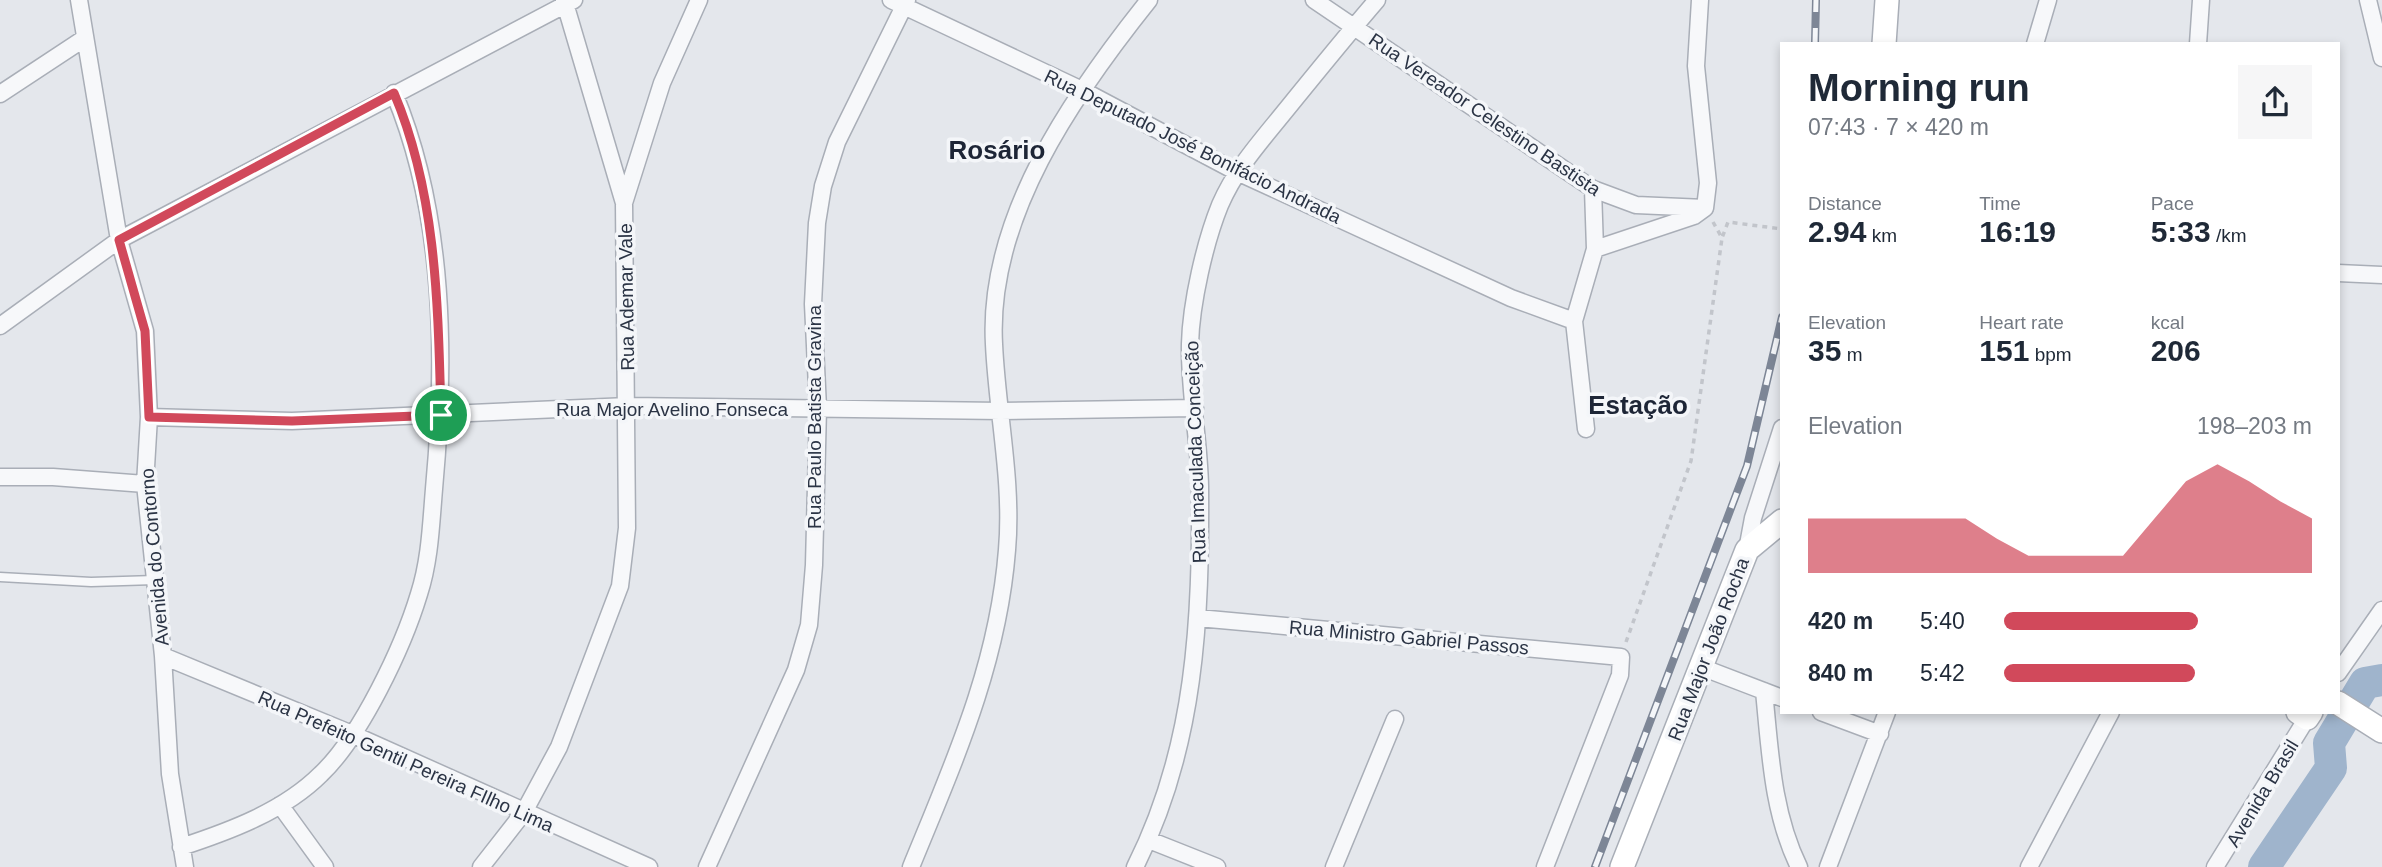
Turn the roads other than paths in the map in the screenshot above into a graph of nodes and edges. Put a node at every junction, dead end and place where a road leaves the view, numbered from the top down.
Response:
1 (79, 0) edge
2 (699, 0) edge
3 (1149, 0) edge
4 (1314, 0) edge
5 (1377, 0) edge
6 (1700, 0) edge
7 (1887, 0) edge
8 (2048, 0) edge
9 (2201, 0) edge
10 (2368, 0) edge
11 (568, 2) edge
12 (901, 2) edge
13 (1353, 26) junction
14 (85, 38) junction
15 (1884, 42) edge
16 (2036, 42) edge
17 (2197, 42) edge
18 (2382, 58) edge
19 (1082, 90) junction
20 (394, 93) junction
21 (0, 94) edge
22 (1236, 171) junction
23 (1593, 189) junction
24 (624, 203) junction
25 (1705, 208) junction
26 (119, 240) junction
27 (1595, 249) junction
28 (2340, 273) edge
29 (2382, 275) edge
30 (1574, 321) junction
31 (0, 326) edge
32 (628, 405) junction
33 (818, 408) junction
34 (1195, 408) junction
35 (1001, 411) junction
36 (441, 415) junction
37 (149, 417) junction
38 (1586, 429) dead end
39 (1780, 434) edge
40 (0, 477) edge
41 (145, 484) junction
42 (1780, 523) edge
43 (1747, 550) junction
44 (0, 577) edge
45 (155, 580) junction
46 (2382, 610) edge
47 (1198, 618) junction
48 (163, 656) junction
49 (1702, 667) junction
50 (2340, 670) edge
51 (1764, 691) junction
52 (1780, 697) edge
53 (2341, 706) edge
54 (1826, 714) edge
55 (1886, 714) edge
56 (2110, 714) edge
57 (2305, 714) edge
58 (1395, 719) dead end
59 (2382, 731) edge
60 (352, 734) junction
61 (1880, 734) junction
62 (280, 805) junction
63 (524, 813) junction
64 (1149, 840) junction
65 (181, 847) junction
66 (185, 867) edge
67 (325, 867) edge
68 (481, 867) edge
69 (649, 867) edge
70 (707, 867) edge
71 (911, 867) edge
72 (1135, 867) edge
73 (1217, 867) edge
74 (1335, 867) edge
75 (1545, 867) edge
76 (1622, 867) edge
77 (1798, 867) edge
78 (1828, 867) edge
79 (2029, 867) edge
80 (2215, 867) edge

1 - 14 street, Avenida do Contorno
2 - 24 street, Rua Ademar Vale
3 - 19 street
4 - 13 street, Rua Vereador Celestino Bastista
5 - 13 street, Rua Imaculada Conceição
6 - 25 street
7 - 15 main road
8 - 16 street
9 - 17 street
10 - 18 street
11 - 20 street
11 - 24 street
12 - 19 street, Rua Deputado José Bonifácio Andrada
12 - 33 street, Rua Paulo Batista Gravina
13 - 22 street, Rua Imaculada Conceição
13 - 23 street, Rua Vereador Celestino Bastista
14 - 21 street
14 - 26 street, Avenida do Contorno
19 - 22 street, Rua Deputado José Bonifácio Andrada
19 - 35 street
20 - 26 street
20 - 36 street
22 - 30 street, Rua Deputado José Bonifácio Andrada
22 - 34 street, Rua Imaculada Conceição
23 - 25 street, Rua Vereador Celestino Bastista
23 - 27 street
24 - 32 street, Rua Ademar Vale
25 - 27 street
26 - 31 street
26 - 37 street, Avenida do Contorno
27 - 30 street
28 - 29 street
30 - 38 street
32 - 33 street, Rua Major Avelino Fonseca
32 - 36 street, Rua Major Avelino Fonseca
32 - 63 street, Rua Ademar Vale
33 - 35 street, Rua Major Avelino Fonseca
33 - 70 street, Rua Paulo Batista Gravina
34 - 35 street, Rua Major Avelino Fonseca
34 - 47 street, Rua Imaculada Conceição
35 - 71 street
36 - 37 street, Rua Major Avelino Fonseca
36 - 60 street
37 - 41 street, Avenida do Contorno
39 - 43 street, Rua Major João Rocha
40 - 41 street
41 - 45 street, Avenida do Contorno
42 - 43 main road
43 - 49 main road, Rua Major João Rocha
44 - 45 lane
45 - 48 street, Avenida do Contorno
46 - 50 street
47 - 64 street, Rua Imaculada Conceição
47 - 75 street, Rua Ministro Gabriel Passos
48 - 60 street, Rua Prefeito Gentil Pereira FIlho Lima
48 - 65 street, Avenida do Contorno
49 - 51 street
49 - 76 main road, Rua Major João Rocha
51 - 52 street
51 - 77 street
53 - 59 main road
54 - 61 street
55 - 61 street
56 - 79 street
57 - 80 street, Avenida Brasil
58 - 74 street
60 - 62 street
60 - 63 street, Rua Prefeito Gentil Pereira FIlho Lima
61 - 78 street
62 - 65 street
62 - 67 street
63 - 68 street, Rua Ademar Vale
63 - 69 street, Rua Prefeito Gentil Pereira FIlho Lima
64 - 72 street, Rua Imaculada Conceição
64 - 73 street
65 - 66 street, Avenida do Contorno

